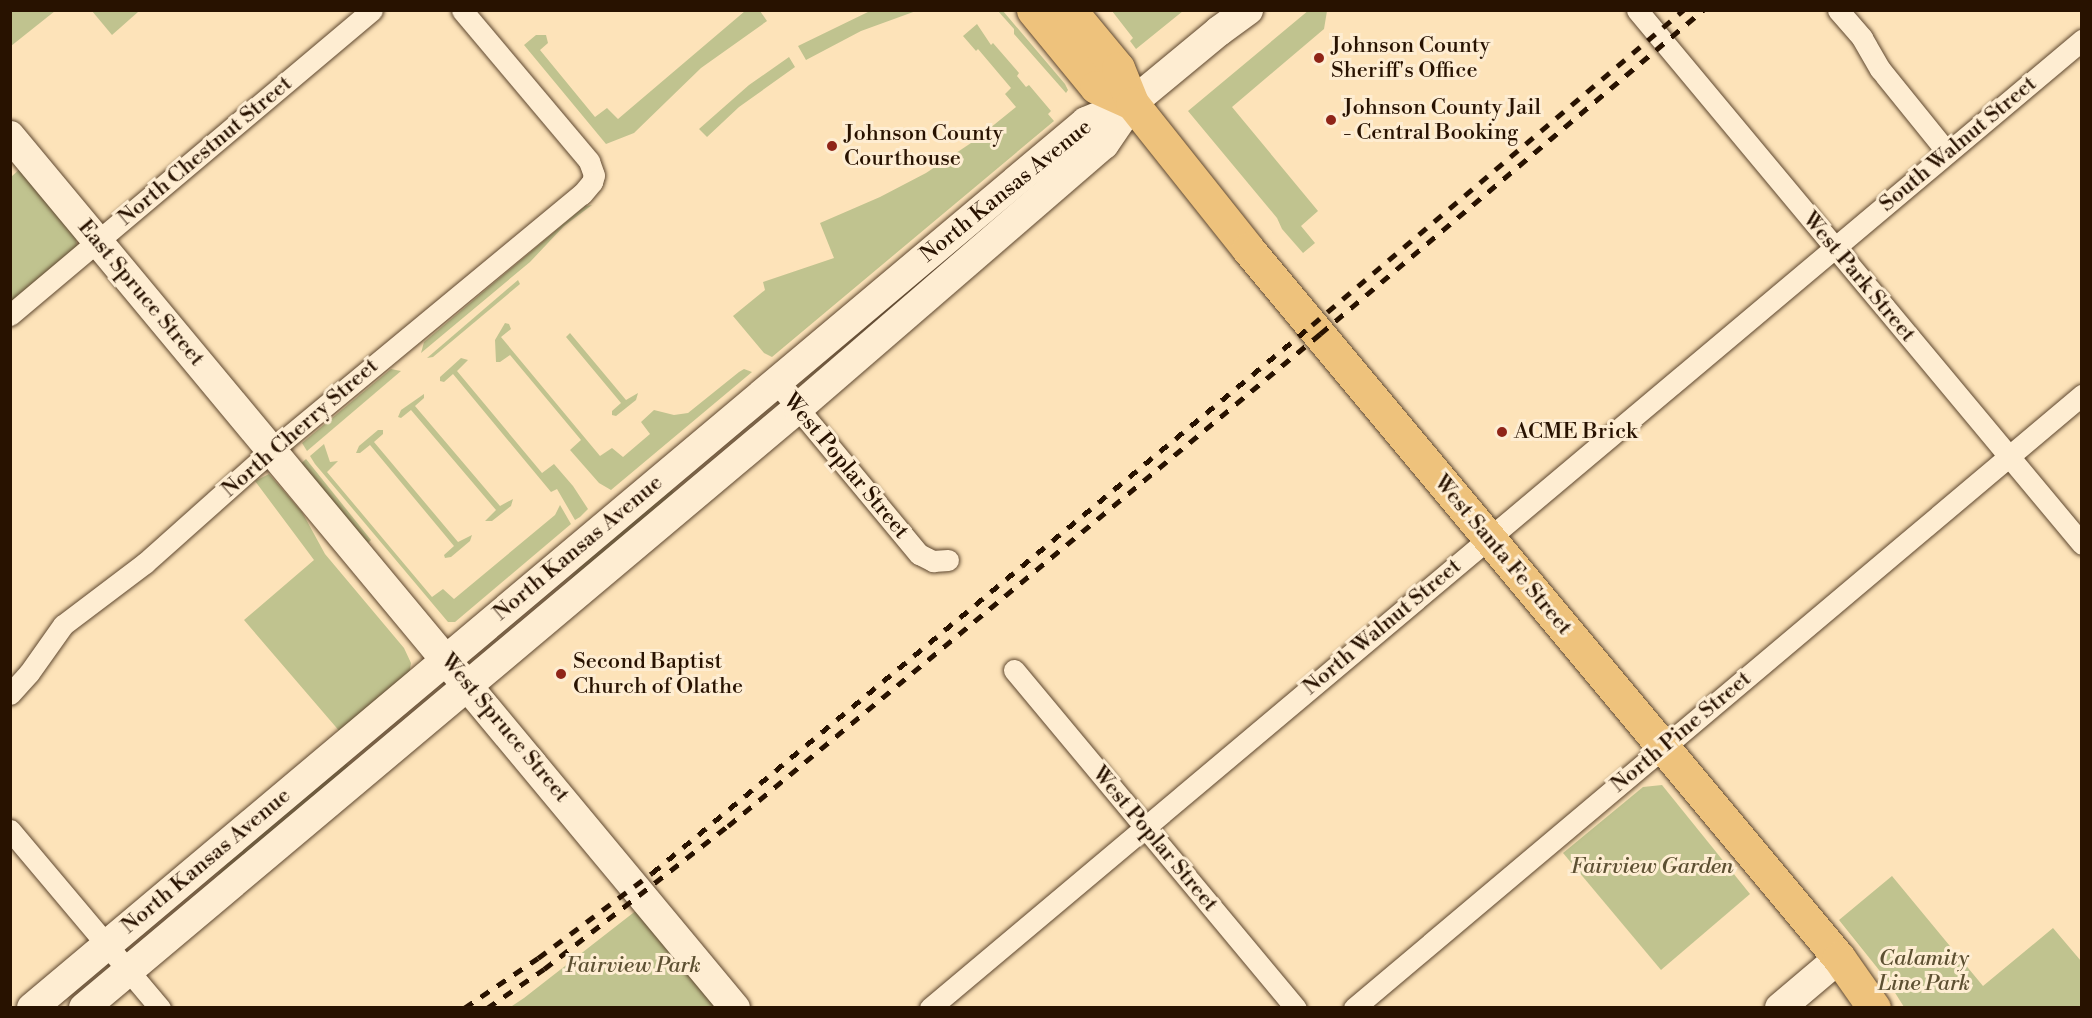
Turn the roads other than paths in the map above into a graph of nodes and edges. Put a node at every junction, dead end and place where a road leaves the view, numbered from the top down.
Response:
1 (372, 10) edge
2 (462, 10) edge
3 (1033, 10) edge
4 (1070, 10) edge
5 (1248, 10) edge
6 (1637, 10) edge
7 (1838, 10) edge
8 (2082, 40) edge
9 (1132, 103) junction
10 (10, 136) edge
11 (1947, 152) junction
12 (98, 241) junction
13 (1835, 248) junction
14 (10, 315) edge
15 (776, 382) junction
16 (2082, 395) edge
17 (798, 408) junction
18 (273, 450) junction
19 (2008, 456) junction
20 (1488, 539) junction
21 (2082, 544) edge
22 (948, 560) dead end
23 (447, 658) junction
24 (1014, 670) dead end
25 (469, 685) junction
26 (10, 694) edge
27 (1665, 747) junction
28 (1145, 826) junction
29 (10, 830) edge
30 (106, 945) junction
31 (1839, 958) junction
32 (128, 971) junction
33 (32, 1008) edge
34 (84, 1008) edge
35 (160, 1008) edge
36 (735, 1008) edge
37 (930, 1008) edge
38 (1296, 1008) edge
39 (1353, 1008) edge
40 (1780, 1008) edge
41 (1874, 1008) edge

1 - 12 street, North Chestnut Street
2 - 18 street, North Cherry Street
3 - 9 main road, West Santa Fe Street
4 - 9 main road, West Santa Fe Street
5 - 9 main road, North Kansas Avenue
6 - 13 street, West Park Street
7 - 11 street
8 - 11 street, South Walnut Street
9 - 15 main road, North Kansas Avenue
9 - 17 main road, North Kansas Avenue
9 - 20 main road, West Santa Fe Street
10 - 12 main road, East Spruce Street
11 - 13 street, South Walnut Street
12 - 14 street, North Chestnut Street
12 - 18 main road, East Spruce Street
13 - 19 street, West Park Street
13 - 20 street, North Walnut Street
15 - 17 street, West Poplar Street
15 - 23 main road, North Kansas Avenue
16 - 19 street, North Pine Street
17 - 22 street, West Poplar Street
17 - 25 main road, North Kansas Avenue
18 - 23 main road, West Spruce Street
18 - 26 street, North Cherry Street
19 - 21 street, West Park Street
19 - 27 street, North Pine Street
20 - 27 main road, West Santa Fe Street
20 - 28 street, North Walnut Street
23 - 25 main road, West Spruce Street
23 - 30 main road, North Kansas Avenue
24 - 28 street, West Poplar Street
25 - 32 main road, North Kansas Avenue
25 - 36 main road, West Spruce Street
27 - 31 main road, West Santa Fe Street
27 - 39 street, North Pine Street
28 - 37 street, North Walnut Street
28 - 38 street, West Poplar Street
29 - 30 street
30 - 32 street
30 - 33 main road, North Kansas Avenue
31 - 40 main road
31 - 41 main road, West Santa Fe Street
32 - 34 main road, North Kansas Avenue
32 - 35 street

